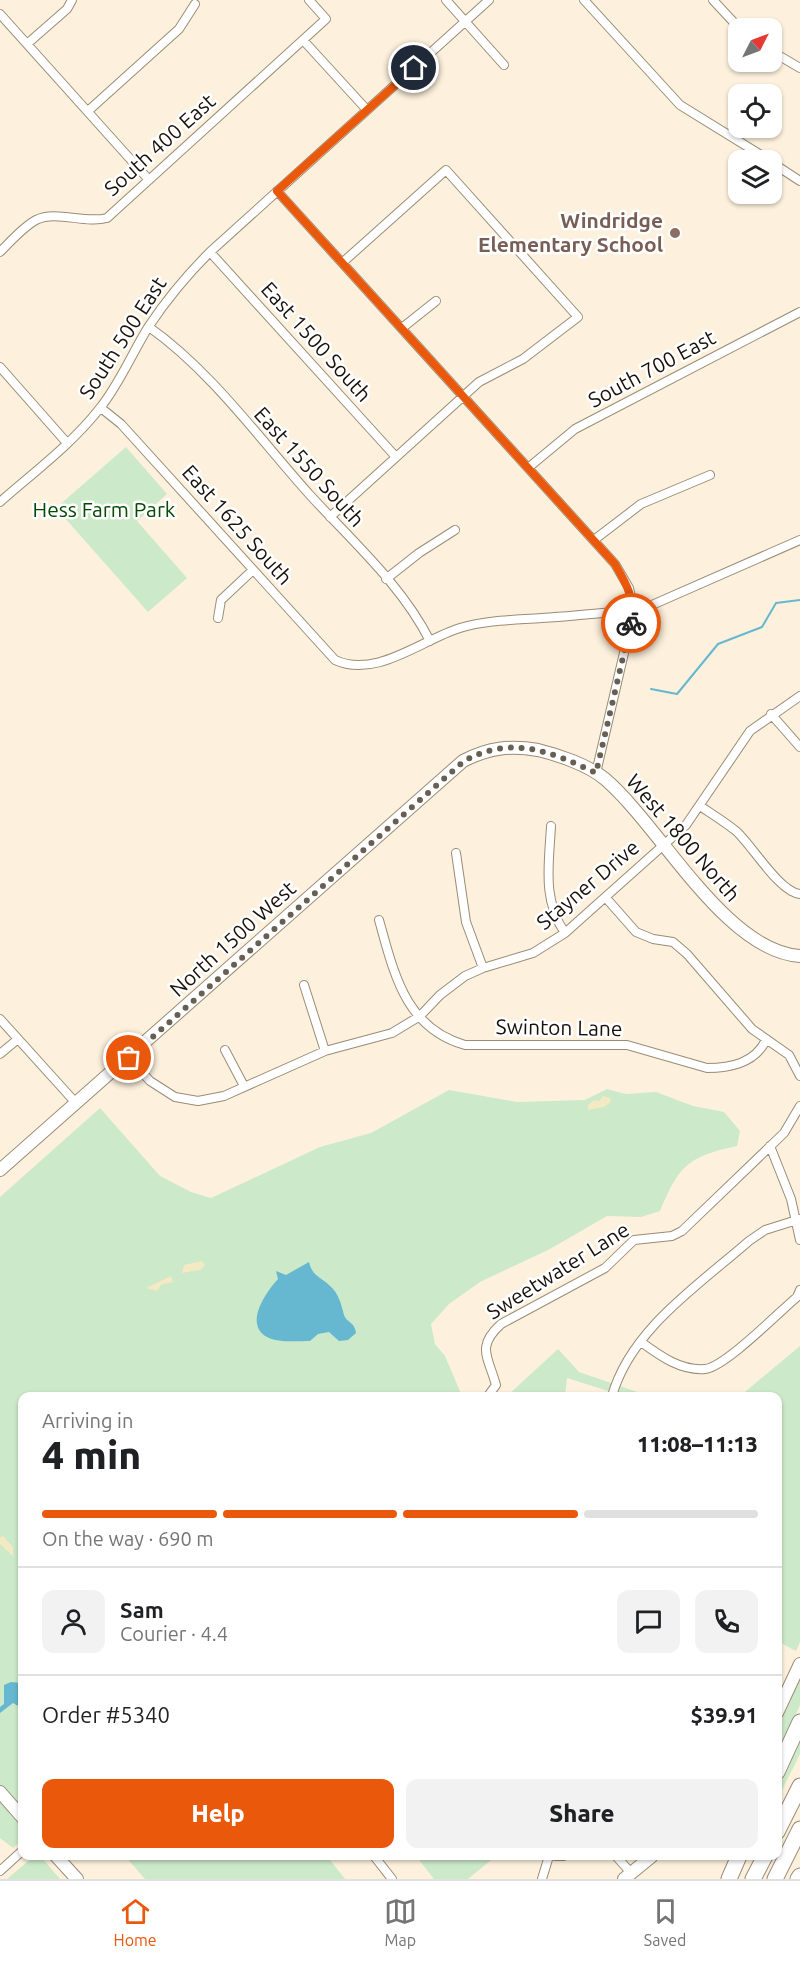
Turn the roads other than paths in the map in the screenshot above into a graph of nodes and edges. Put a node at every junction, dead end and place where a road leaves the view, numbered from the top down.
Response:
1 (72, 0) edge
2 (309, 0) edge
3 (446, 0) edge
4 (489, 0) edge
5 (584, 0) edge
6 (713, 0) edge
7 (195, 4) dead end
8 (0, 14) edge
9 (730, 18) edge
10 (465, 22) junction
11 (303, 40) junction
12 (27, 44) junction
13 (782, 57) edge
14 (504, 65) dead end
15 (800, 68) edge
16 (367, 110) junction
17 (88, 111) junction
18 (752, 150) edge
19 (782, 169) edge
20 (149, 180) junction
21 (800, 181) edge
22 (277, 191) junction
23 (0, 252) edge
24 (210, 252) junction
25 (342, 263) junction
26 (436, 301) dead end
27 (800, 312) edge
28 (149, 327) junction
29 (402, 328) junction
30 (0, 367) edge
31 (463, 396) junction
32 (101, 408) junction
33 (67, 442) junction
34 (396, 457) junction
35 (528, 468) junction
36 (710, 475) dead end
37 (0, 502) edge
38 (330, 517) junction
39 (455, 530) dead end
40 (594, 540) junction
41 (800, 540) edge
42 (254, 570) junction
43 (386, 579) junction
44 (634, 610) junction
45 (218, 618) dead end
46 (430, 641) junction
47 (800, 696) edge
48 (771, 714) junction
49 (498, 747) joint
50 (800, 747) edge
51 (596, 773) junction
52 (700, 806) junction
53 (550, 826) dead end
54 (664, 844) junction
55 (456, 853) dead end
56 (800, 894) edge
57 (606, 898) junction
58 (380, 920) dead end
59 (566, 933) junction
60 (800, 956) edge
61 (483, 968) junction
62 (304, 985) dead end
63 (420, 1016) junction
64 (0, 1019) edge
65 (18, 1039) junction
66 (766, 1040) junction
67 (225, 1050) dead end
68 (325, 1051) junction
69 (0, 1054) edge
70 (129, 1058) junction
71 (800, 1076) edge
72 (244, 1086) junction
73 (75, 1102) junction
74 (800, 1106) edge
75 (770, 1146) junction
76 (0, 1170) edge
77 (798, 1219) edge
78 (800, 1240) edge
79 (800, 1290) edge
80 (640, 1342) junction
81 (491, 1392) edge
82 (614, 1392) edge
83 (800, 1664) edge
84 (782, 1702) edge
85 (800, 1722) edge
86 (782, 1761) edge
87 (800, 1786) edge
88 (0, 1792) edge
89 (18, 1812) edge
90 (782, 1822) edge
91 (800, 1829) edge
92 (18, 1855) edge
93 (60, 1860) edge
94 (377, 1860) edge
95 (548, 1860) edge
96 (618, 1860) edge
97 (647, 1860) edge
98 (737, 1860) edge
99 (763, 1860) edge
100 (0, 1871) edge
101 (628, 1876) edge
102 (77, 1879) edge
103 (392, 1879) edge
104 (542, 1879) edge
105 (729, 1879) edge
106 (753, 1879) edge
107 (775, 1879) edge

1 - 12 street
2 - 11 street, South 400 East
3 - 10 street
4 - 10 street, South 500 East
5 - 18 street
6 - 9 street
7 - 17 street
8 - 12 street
10 - 14 street
10 - 16 street, South 500 East
11 - 16 street
11 - 20 street, South 400 East
12 - 17 street
13 - 15 street
16 - 22 street, South 500 East
17 - 20 street
19 - 21 street
20 - 23 street, South 400 East
22 - 24 street, South 500 East
22 - 25 street
24 - 28 street, South 500 East
24 - 34 street, East 1500 South
25 - 29 street
25 - 31 street
26 - 29 street
27 - 35 street, South 700 East
28 - 32 street, South 500 East
28 - 38 street, East 1550 South
29 - 31 street
30 - 33 street
31 - 34 street
31 - 35 street
32 - 33 street, South 500 East
32 - 42 street, East 1625 South
33 - 37 street, South 500 East
34 - 38 street
35 - 40 street
36 - 40 street
38 - 43 street, East 1550 South
39 - 43 street
40 - 44 street
41 - 44 street
42 - 45 street
42 - 46 street, East 1625 South
43 - 46 street, East 1550 South
44 - 46 street
44 - 51 street
47 - 48 street, Stayner Drive
48 - 50 street
48 - 52 street, Stayner Drive
49 - 51 street, West 1800 North
49 - 70 street, North 1500 West
51 - 54 street, West 1800 North
52 - 54 street, Stayner Drive
52 - 56 street
53 - 59 street
54 - 57 street, Stayner Drive
54 - 60 street, West 1800 North
55 - 61 street
57 - 59 street, Stayner Drive
57 - 66 street
58 - 63 street, Swinton Lane
59 - 61 street, Stayner Drive
61 - 63 street, Stayner Drive
62 - 68 street
63 - 66 street, Swinton Lane
63 - 68 street, Stayner Drive
64 - 65 street
65 - 69 street
65 - 73 street
66 - 71 street
67 - 72 street
68 - 72 street, Stayner Drive
70 - 72 street, Stayner Drive
70 - 73 street, North 1500 West
73 - 76 street, North 1500 West
74 - 75 street, Sweetwater Lane
75 - 77 street
75 - 81 street, Sweetwater Lane
77 - 78 street
77 - 80 street
79 - 80 street
80 - 82 street
83 - 84 street
85 - 86 highway
87 - 90 highway
88 - 89 street
91 - 107 highway
92 - 100 street
93 - 102 street
94 - 103 street
95 - 104 street
96 - 101 street
97 - 101 street
98 - 105 highway
99 - 106 highway

